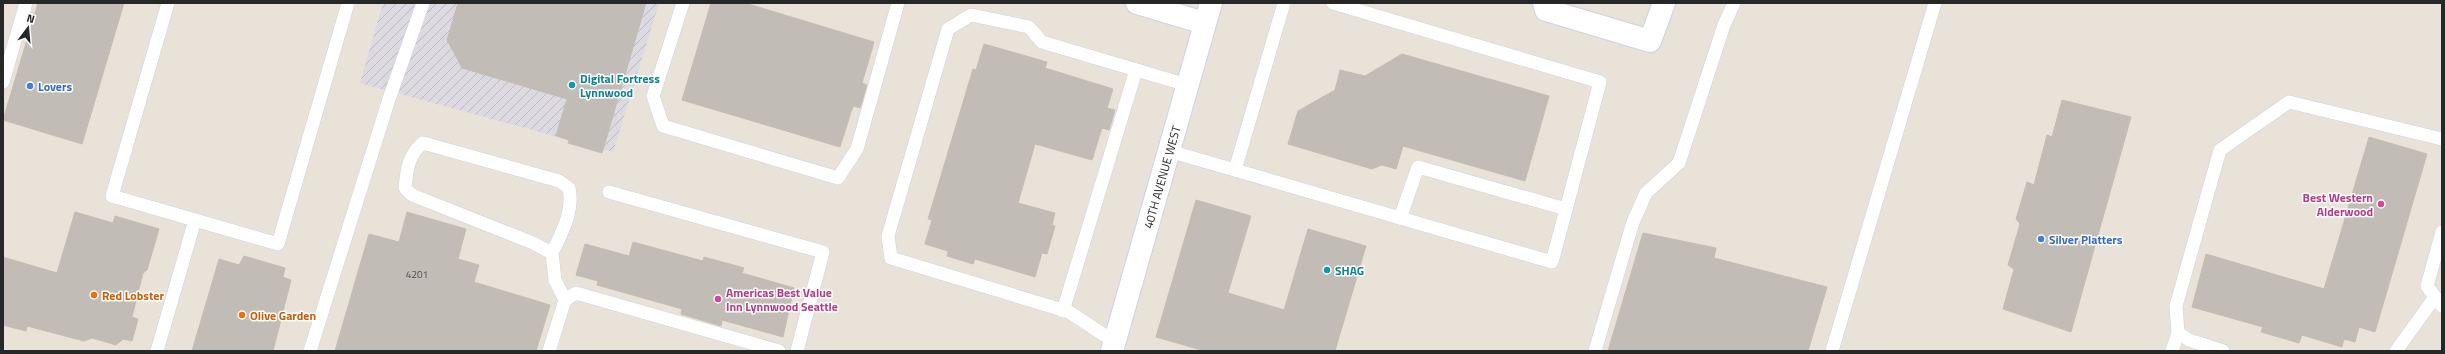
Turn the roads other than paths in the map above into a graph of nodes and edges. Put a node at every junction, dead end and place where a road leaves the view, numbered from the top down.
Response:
1 (26, 3) edge
2 (168, 3) edge
3 (348, 3) edge
4 (424, 3) edge
5 (683, 3) edge
6 (1137, 3) edge
7 (1284, 3) edge
8 (1334, 3) edge
9 (1544, 3) edge
10 (1664, 3) edge
11 (1734, 3) edge
12 (1935, 3) edge
13 (895, 4) edge
14 (1208, 13) edge
15 (9, 39) edge
16 (1136, 70) junction
17 (3, 80) edge
18 (1187, 85) junction
19 (2442, 139) edge
20 (1169, 151) junction
21 (1235, 170) junction
22 (609, 192) dead end
23 (1566, 209) junction
24 (1400, 218) junction
25 (195, 220) junction
26 (2442, 232) edge
27 (552, 253) junction
28 (565, 300) junction
29 (2438, 301) edge
30 (1063, 311) junction
31 (2178, 333) junction
32 (1114, 347) edge
33 (157, 351) edge
34 (310, 351) edge
35 (549, 351) edge
36 (779, 351) edge
37 (797, 351) edge
38 (1595, 351) edge
39 (1832, 351) edge
40 (2172, 351) edge
41 (2223, 351) edge
42 (2396, 351) edge

1 - 15 lane
2 - 25 lane
3 - 25 lane
4 - 34 lane
5 - 13 lane
6 - 14 street
7 - 21 lane
8 - 23 lane
9 - 10 street
11 - 38 lane
12 - 39 lane
14 - 18 street, 40TH AVENUE WEST
15 - 17 lane
16 - 18 lane
16 - 30 lane
16 - 30 lane
18 - 20 street, 40TH AVENUE WEST
19 - 31 lane
20 - 21 lane
20 - 32 street, 40TH AVENUE WEST
21 - 24 lane
22 - 37 lane
23 - 24 lane
23 - 24 lane
25 - 33 lane
26 - 29 lane
27 - 27 lane
27 - 28 lane
28 - 35 lane
28 - 36 lane
29 - 42 lane
30 - 32 lane
31 - 40 lane
31 - 41 lane

